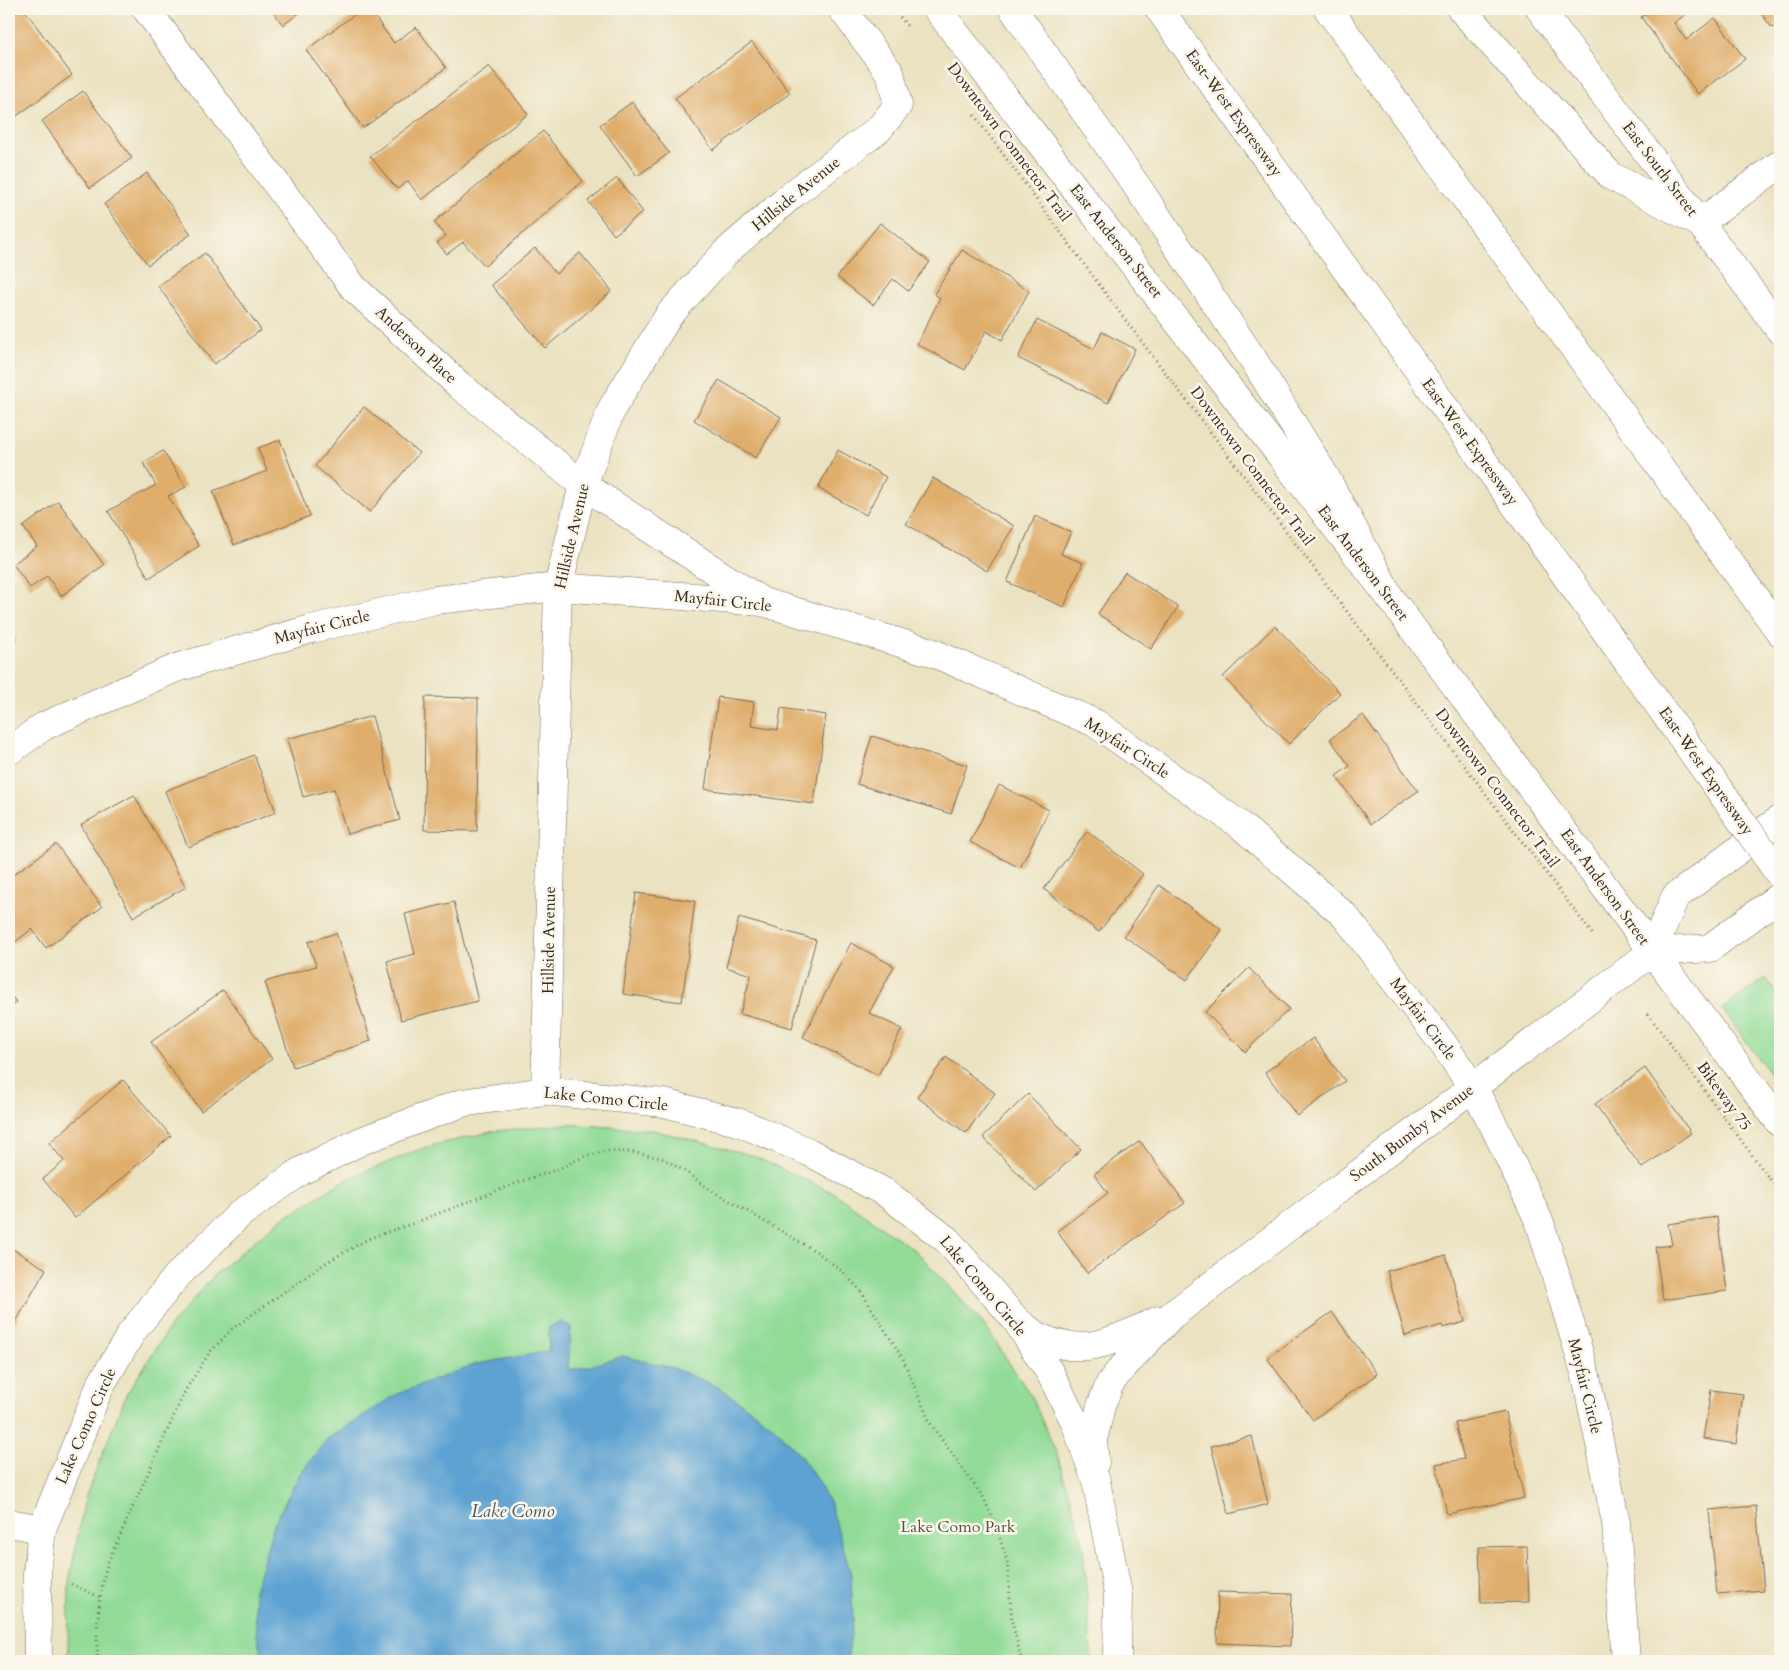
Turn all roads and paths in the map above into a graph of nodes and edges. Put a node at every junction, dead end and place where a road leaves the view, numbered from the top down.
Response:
1 (146, 9) edge
2 (842, 9) edge
3 (894, 9) edge
4 (936, 9) edge
5 (1012, 9) edge
6 (1159, 9) edge
7 (1328, 9) edge
8 (1461, 9) edge
9 (1540, 9) edge
10 (911, 32) dead end
11 (969, 109) dead end
12 (1780, 164) edge
13 (1700, 223) junction
14 (1780, 330) edge
15 (583, 485) junction
16 (558, 587) junction
17 (1391, 599) junction
18 (762, 602) junction
19 (1780, 632) edge
20 (9, 750) edge
21 (1780, 819) edge
22 (1780, 876) edge
23 (1780, 896) edge
24 (1594, 936) dead end
25 (1652, 952) junction
26 (1648, 1014) dead end
27 (1473, 1088) junction
28 (545, 1090) junction
29 (1780, 1123) edge
30 (1780, 1194) edge
31 (1172, 1315) junction
32 (1016, 1320) junction
33 (1096, 1480) junction
34 (9, 1523) edge
35 (42, 1529) junction
36 (66, 1582) dead end
37 (100, 1596) junction
38 (38, 1661) edge
39 (98, 1661) edge
40 (1022, 1661) edge
41 (1117, 1661) edge
42 (1626, 1661) edge

1 - 15 main road, Anderson Place
2 - 15 main road, Hillside Avenue
3 - 10 path
4 - 17 main road, East Anderson Street
5 - 17 main road
6 - 22 main road, East-West Expressway, bridge
7 - 19 main road
8 - 13 main road
9 - 13 main road, East South Street
11 - 24 path, Downtown Connector Trail
12 - 13 main road
13 - 14 main road, East South Street
15 - 16 main road, Hillside Avenue
15 - 18 main road, Anderson Place
16 - 18 main road, Mayfair Circle
16 - 20 main road, Mayfair Circle
16 - 28 main road, Hillside Avenue
17 - 25 main road, East Anderson Street
18 - 27 main road, Mayfair Circle
21 - 25 main road
23 - 25 main road
25 - 27 main road, South Bumby Avenue
25 - 29 main road, East Anderson Street
26 - 30 path, Bikeway 75
27 - 31 main road, South Bumby Avenue
27 - 42 main road, Mayfair Circle
28 - 32 main road, Lake Como Circle
28 - 35 main road, Lake Como Circle
31 - 32 main road, South Bumby Avenue
31 - 33 main road, South Bumby Avenue
32 - 33 main road, Lake Como Circle
33 - 41 main road, Lake Como Circle
34 - 35 main road
35 - 38 main road, Lake Como Circle
36 - 37 path
37 - 39 path
37 - 40 path

